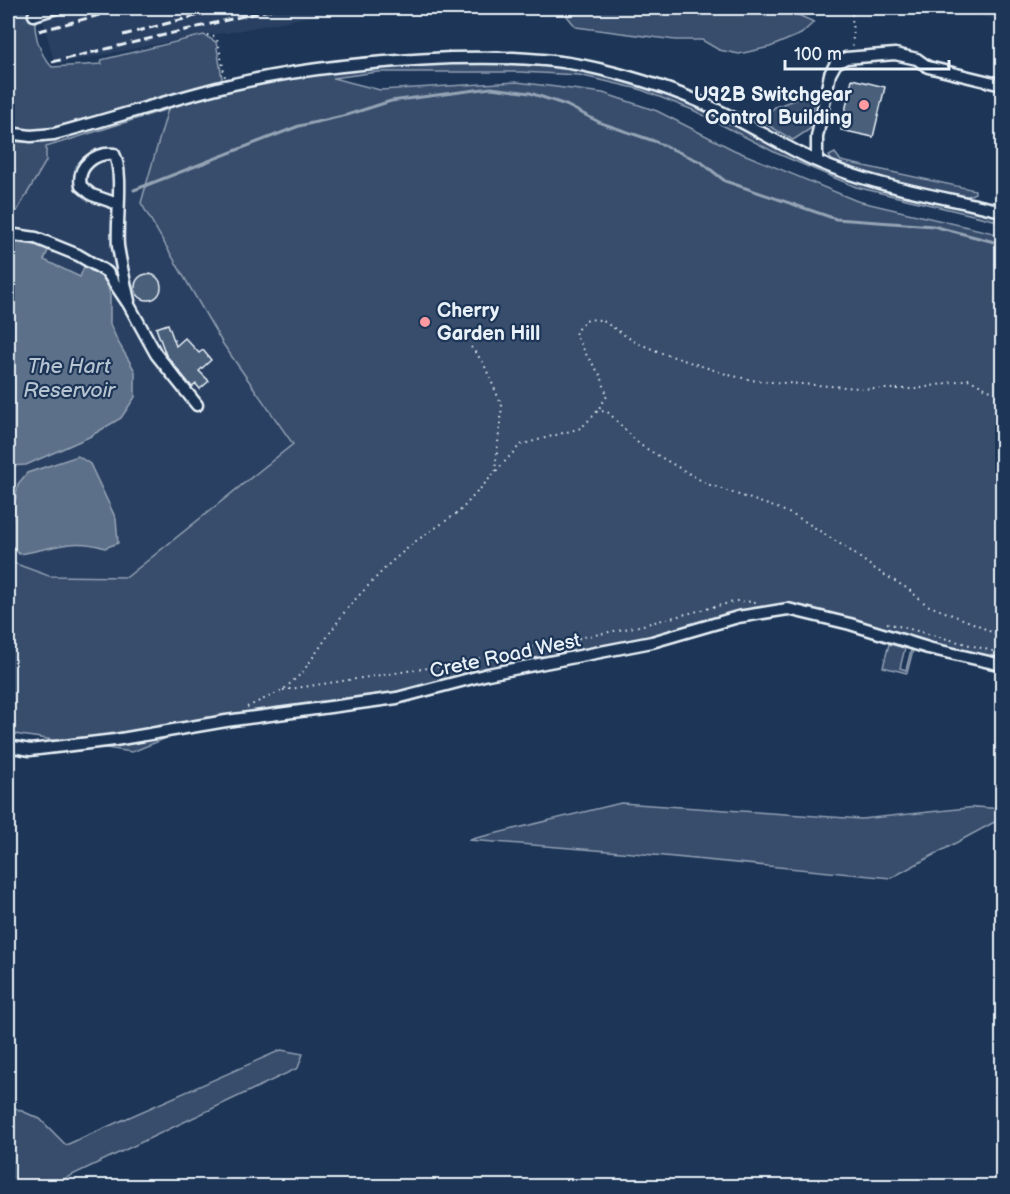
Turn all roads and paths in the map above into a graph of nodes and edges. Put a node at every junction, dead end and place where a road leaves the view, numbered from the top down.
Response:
1 (56, 8) edge
2 (852, 8) edge
3 (34, 15) tunnel mouth
4 (207, 35) dead end
5 (853, 57) junction
6 (1002, 85) edge
7 (227, 86) junction
8 (8, 133) edge
9 (817, 161) junction
10 (118, 204) junction
11 (1002, 211) edge
12 (8, 234) edge
13 (129, 305) junction
14 (471, 347) dead end
15 (1002, 397) edge
16 (198, 405) dead end
17 (596, 412) junction
18 (495, 471) junction
19 (1002, 638) edge
20 (1002, 665) edge
21 (283, 690) dead end
22 (8, 746) edge

1 - 3 street
2 - 5 path
4 - 7 path
5 - 6 street
5 - 9 street
7 - 8 street
7 - 9 street
9 - 11 street
10 - 10 street
10 - 13 street
12 - 13 street
13 - 16 street
14 - 18 path
15 - 17 path
17 - 18 path
17 - 19 path
18 - 21 path
20 - 22 street, Crete Road West

